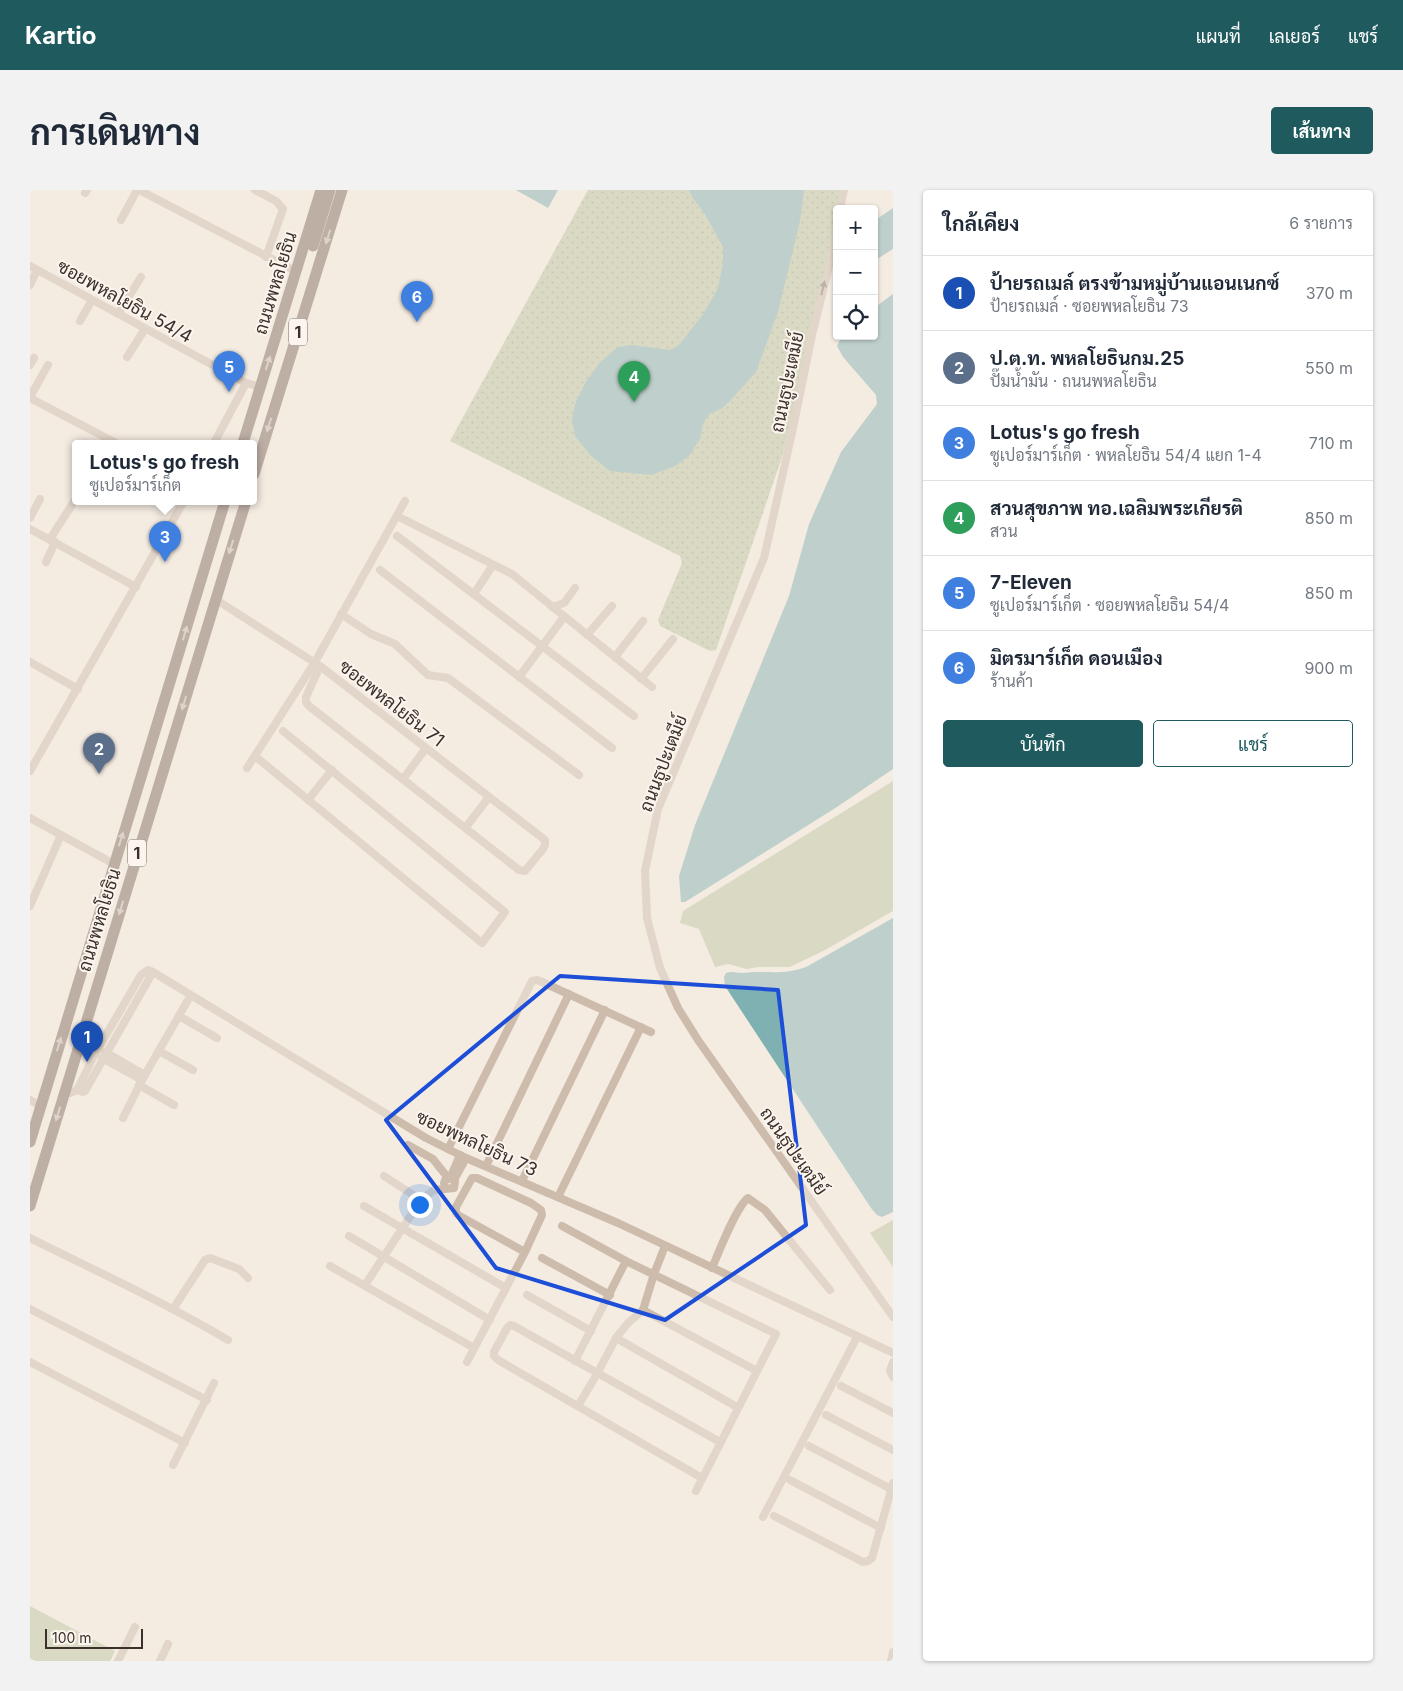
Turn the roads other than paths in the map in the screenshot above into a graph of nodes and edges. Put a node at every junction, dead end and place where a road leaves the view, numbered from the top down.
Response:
1 (138, 190) edge
2 (255, 190) edge
3 (321, 190) edge
4 (330, 190) edge
5 (342, 190) edge
6 (844, 190) edge
7 (841, 205) edge
8 (121, 220) dead end
9 (833, 250) edge
10 (266, 257) junction
11 (33, 268) edge
12 (297, 272) junction
13 (141, 277) dead end
14 (30, 286) edge
15 (92, 300) junction
16 (288, 302) junction
17 (118, 314) junction
18 (80, 321) dead end
19 (145, 329) junction
20 (127, 356) dead end
21 (48, 365) dead end
22 (246, 383) junction
23 (261, 387) junction
24 (278, 395) junction
25 (30, 398) edge
26 (110, 440) edge
27 (216, 440) edge
28 (244, 440) edge
29 (257, 464) edge
30 (40, 499) dead end
31 (405, 500) dead end
32 (72, 505) edge
33 (182, 505) edge
34 (224, 505) edge
35 (245, 505) edge
36 (397, 516) junction
37 (30, 518) edge
38 (30, 529) edge
39 (397, 536) dead end
40 (53, 541) junction
41 (46, 562) dead end
42 (493, 565) junction
43 (380, 570) dead end
44 (136, 587) junction
45 (575, 588) dead end
46 (474, 594) junction
47 (215, 599) junction
48 (612, 606) dead end
49 (552, 607) junction
50 (342, 614) junction
51 (564, 616) junction
52 (643, 622) dead end
53 (587, 635) junction
54 (672, 638) dead end
55 (542, 646) junction
56 (615, 658) junction
57 (30, 662) edge
58 (317, 664) junction
59 (519, 677) junction
60 (641, 679) junction
61 (652, 688) dead end
62 (78, 689) junction
63 (634, 716) dead end
64 (282, 731) dead end
65 (426, 748) junction
66 (612, 748) dead end
67 (255, 756) junction
68 (247, 768) dead end
69 (332, 770) junction
70 (30, 771) edge
71 (579, 775) dead end
72 (403, 779) junction
73 (489, 797) junction
74 (308, 800) junction
75 (30, 818) edge
76 (466, 827) junction
77 (61, 835) junction
78 (114, 864) junction
79 (107, 885) junction
80 (127, 888) junction
81 (30, 906) edge
82 (153, 972) junction
83 (569, 994) junction
84 (188, 1000) dead end
85 (605, 1010) junction
86 (179, 1016) junction
87 (642, 1027) junction
88 (651, 1032) dead end
89 (217, 1038) dead end
90 (97, 1051) junction
91 (159, 1051) junction
92 (106, 1056) junction
93 (194, 1070) dead end
94 (142, 1080) junction
95 (77, 1090) junction
96 (64, 1092) junction
97 (30, 1100) edge
98 (174, 1105) dead end
99 (40, 1106) junction
100 (123, 1118) dead end
101 (30, 1142) edge
102 (408, 1145) dead end
103 (448, 1149) junction
104 (463, 1156) junction
105 (486, 1166) junction
106 (384, 1176) dead end
107 (522, 1181) junction
108 (450, 1183) junction
109 (464, 1191) junction
110 (558, 1197) junction
111 (421, 1200) junction
112 (30, 1206) edge
113 (364, 1206) dead end
114 (562, 1226) dead end
115 (402, 1229) junction
116 (349, 1236) dead end
117 (30, 1238) edge
118 (665, 1246) junction
119 (525, 1252) junction
120 (383, 1256) junction
121 (542, 1258) dead end
122 (626, 1261) junction
123 (330, 1266) dead end
124 (712, 1268) junction
125 (654, 1274) junction
126 (248, 1278) dead end
127 (365, 1285) junction
128 (506, 1288) junction
129 (830, 1290) dead end
130 (527, 1295) dead end
131 (610, 1295) junction
132 (30, 1309) edge
133 (173, 1310) junction
134 (643, 1310) junction
135 (893, 1317) edge
136 (490, 1320) junction
137 (591, 1331) junction
138 (857, 1337) junction
139 (616, 1338) junction
140 (228, 1340) dead end
141 (474, 1348) junction
142 (893, 1354) edge
143 (575, 1361) junction
144 (30, 1362) edge
145 (467, 1362) dead end
146 (893, 1362) edge
147 (756, 1370) junction
148 (597, 1374) junction
149 (893, 1377) edge
150 (214, 1384) dead end
151 (841, 1386) dead end
152 (207, 1400) junction
153 (578, 1406) junction
154 (738, 1408) junction
155 (893, 1413) edge
156 (826, 1415) dead end
157 (720, 1442) junction
158 (185, 1443) junction
159 (808, 1446) dead end
160 (893, 1450) edge
161 (173, 1465) dead end
162 (702, 1478) junction
163 (790, 1480) dead end
164 (892, 1486) edge
165 (696, 1491) dead end
166 (774, 1516) dead end
167 (763, 1517) dead end
168 (880, 1528) junction
169 (135, 1627) dead end
170 (168, 1644) dead end
171 (893, 1652) edge
172 (118, 1661) edge
173 (160, 1661) edge
174 (891, 1661) edge

1 - 8 street
1 - 10 street
2 - 10 street
3 - 12 main road, ถนนพหลโยธิน / 1
4 - 16 main road
5 -> 24 main road, ถนนพหลโยธิน / 1
6 - 7 street
135 -> 9 street, ถนนธูปะเตมีย์
10 - 12 street
11 - 14 street
11 - 15 street, ซอยพหลโยธิน 54/4
12 - 16 main road, ถนนพหลโยธิน / 1
13 - 17 street
15 - 17 street, ซอยพหลโยธิน 54/4
15 - 18 street
23 -> 16 main road, ถนนพหลโยธิน / 1
17 - 19 street, ซอยพหลโยธิน 54/4
19 - 20 street
19 - 22 street, ซอยพหลโยธิน 54/4
21 - 25 street
22 - 23 street, ซอยพหลโยธิน 54/4
22 - 27 street
23 - 24 main road
23 - 28 main road, ถนนพหลโยธิน / 1
24 -> 29 main road, ถนนพหลโยธิน / 1
25 - 26 street
30 - 37 street
31 - 36 street
32 - 40 street
33 - 44 street
78 -> 34 main road, ถนนพหลโยธิน / 1
35 -> 47 main road, ถนนพหลโยธิน / 1
36 - 42 street
36 - 50 street
38 - 40 street
39 - 46 street
40 - 41 street
40 - 44 street
42 - 46 street
42 - 49 street
43 - 59 street
44 - 62 street
45 - 49 street
46 - 55 street
47 - 58 street, ซอยพหลโยธิน 71
47 -> 80 main road, ถนนพหลโยธิน / 1
48 - 53 street
49 - 51 street
50 - 58 street
50 - 71 street
51 - 53 street
51 - 55 street
52 - 56 street
53 - 56 street
54 - 60 street
55 - 59 street
55 - 63 street
56 - 60 street
57 - 62 street
58 - 65 street, ซอยพหลโยธิน 71
58 - 67 street
58 - 72 street
59 - 66 street
60 - 61 street
62 - 70 street
64 - 69 street
65 - 72 street
65 - 73 street, ซอยพหลโยธิน 71
67 - 68 street
67 - 74 street
69 - 74 street
69 - 74 street
72 - 76 street
73 - 76 street
73 - 76 street, ซอยพหลโยธิน 71
75 - 77 street
77 - 78 street
77 - 81 street
78 - 79 main road, ถนนพหลโยธิน / 1
79 - 80 main road
99 -> 79 main road, ถนนพหลโยธิน / 1
80 -> 96 main road, ถนนพหลโยธิน / 1
82 - 90 street
82 - 92 street
82 - 103 street, ซอยพหลโยธิน 73
83 - 85 street
83 - 103 street
83 - 105 street
84 - 86 street
85 - 87 street
85 - 107 street
86 - 89 street
86 - 91 street
87 - 88 street
87 - 110 street
90 - 92 street
90 - 95 street
91 - 93 street
91 - 94 street
92 - 94 street
92 - 95 street
94 - 98 street
94 - 100 street
95 - 96 street
96 -> 112 main road, ถนนพหลโยธิน / 1
97 - 99 street
99 - 101 main road, ถนนพหลโยธิน / 1
102 - 108 street
103 - 104 street, ซอยพหลโยธิน 73
104 - 105 street, ซอยพหลโยธิน 73
104 - 108 street
105 - 107 street, ซอยพหลโยธิน 73
106 - 111 street
107 - 110 street, ซอยพหลโยธิน 73
108 - 109 street
108 - 111 street
109 - 119 street
109 - 119 street
110 - 118 street, ซอยพหลโยธิน 73
111 - 115 street
113 - 115 street
114 - 122 street
115 - 120 street
115 - 128 street
116 - 120 street
117 - 133 street
118 - 124 street, ซอยพหลโยธิน 73
118 - 125 street
119 - 128 street
120 - 127 street
120 - 136 street
121 - 131 street
122 - 125 street
122 - 131 street
123 - 127 street
124 - 129 street
124 - 138 street, ซอยพหลโยธิน 73
125 - 134 street
125 - 147 street
126 - 133 street
127 - 141 street
128 - 136 street
130 - 137 street
131 - 137 street
132 - 152 street
133 - 140 street
134 - 139 street
134 - 147 street
136 - 141 street
137 - 143 street
138 - 142 street, ซอยพหลโยธิน 73
138 - 167 street
139 - 148 street
139 - 154 street
141 - 145 street
143 - 148 street
143 - 153 street
144 - 158 street
146 - 149 street
147 - 154 street
148 - 153 street
148 - 157 street
150 - 152 street
151 - 155 street
152 - 158 street
153 - 162 street
154 - 157 street
156 - 160 street
157 - 162 street
158 - 161 street
159 - 164 street
162 - 165 street
163 - 168 street
164 - 168 street
166 - 168 street
169 - 172 street
170 - 173 street
171 - 174 street

